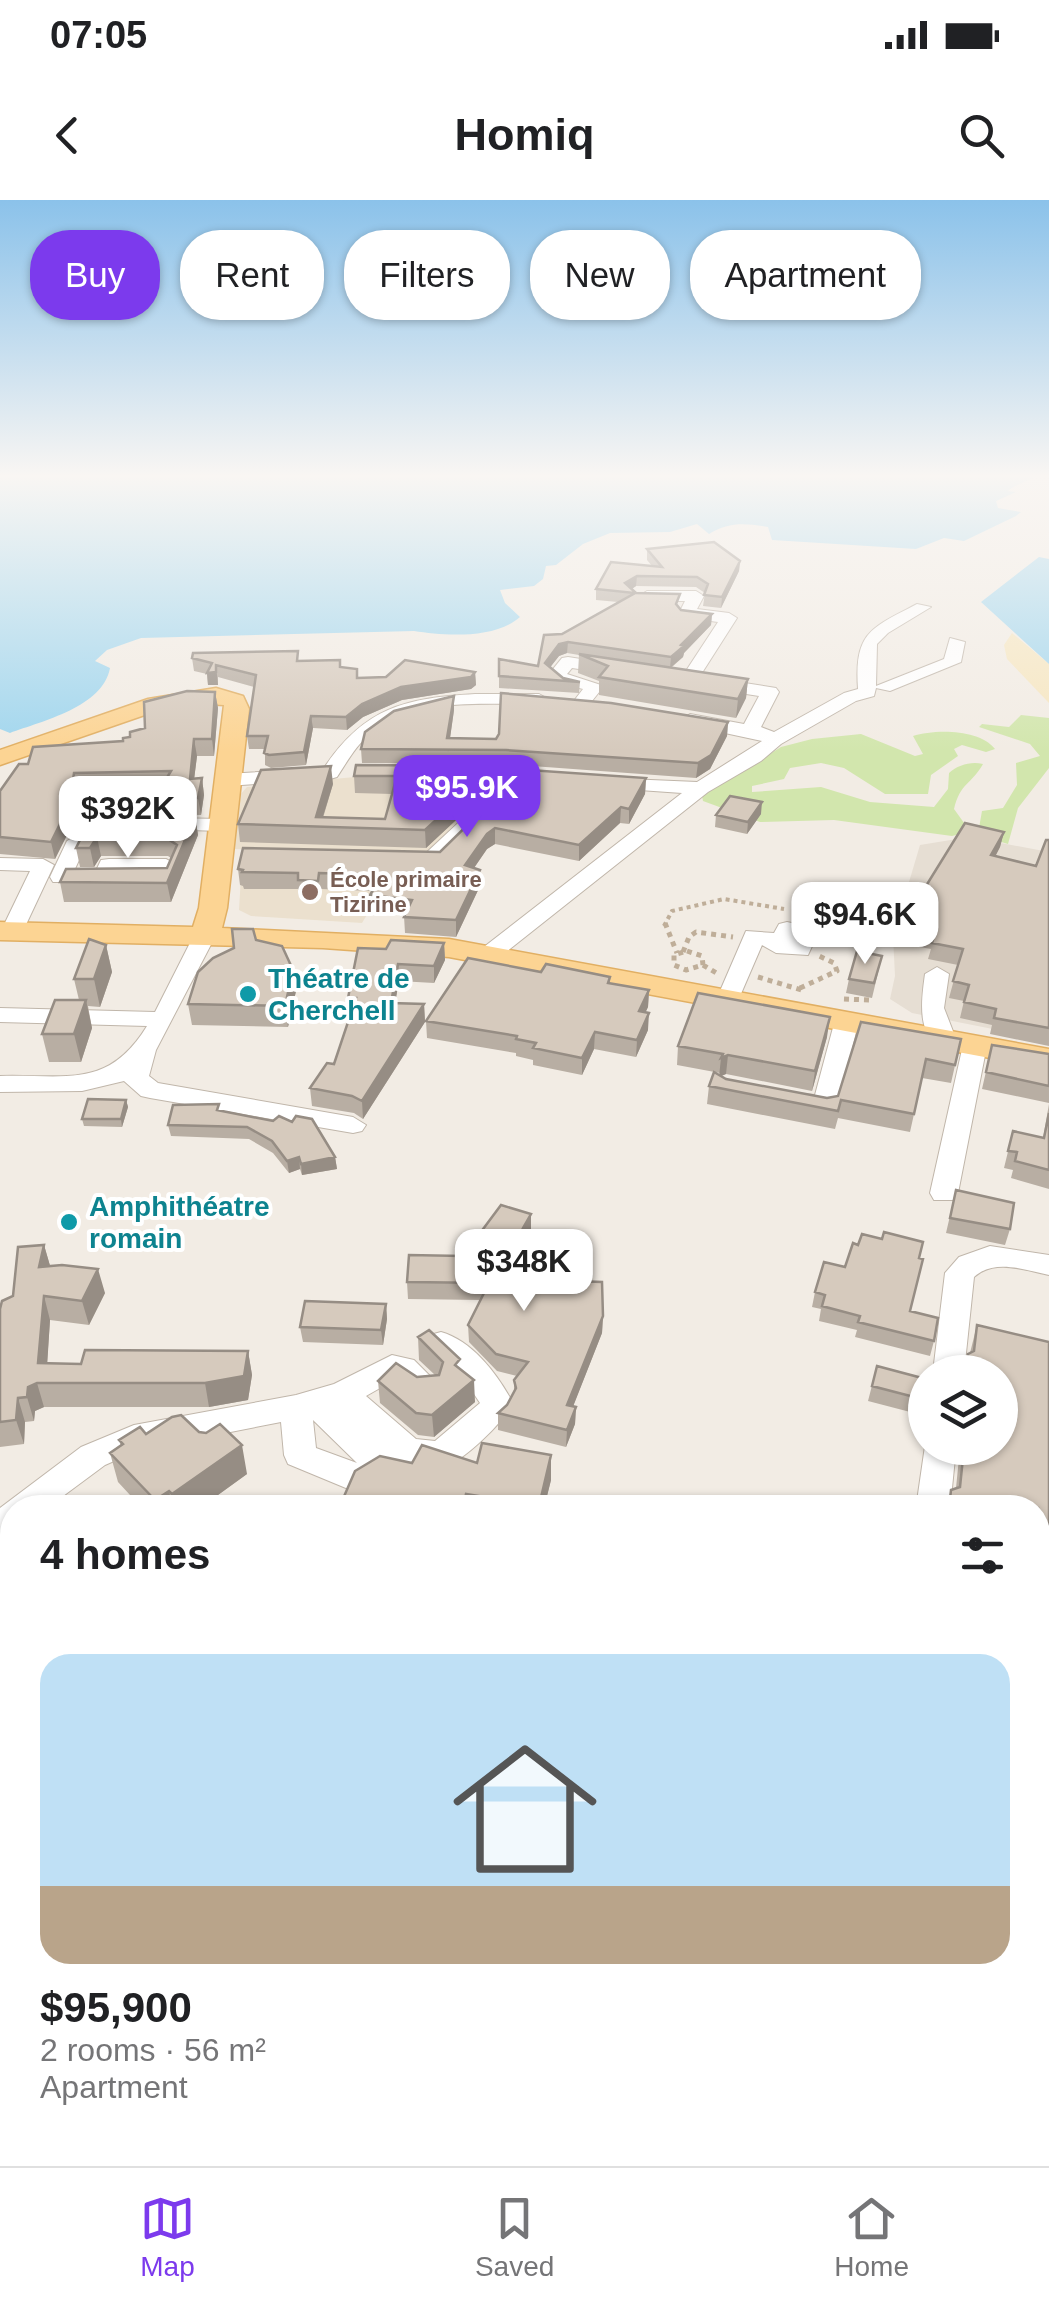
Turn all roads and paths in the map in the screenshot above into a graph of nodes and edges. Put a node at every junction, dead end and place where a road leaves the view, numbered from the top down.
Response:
1 (695, 571) edge
2 (636, 595) edge
3 (696, 596) junction
4 (923, 608) dead end
5 (663, 610) edge
6 (688, 613) junction
7 (956, 642) dead end
8 (637, 672) edge
9 (873, 689) junction
10 (676, 718) edge
11 (750, 730) junction
12 (774, 740) junction
13 (0, 758) edge
14 (428, 774) edge
15 (506, 774) junction
16 (227, 780) junction
17 (701, 788) junction
18 (85, 798) edge
19 (222, 826) junction
20 (122, 842) edge
21 (393, 858) edge
22 (0, 867) edge
23 (46, 874) junction
24 (104, 878) edge
25 (780, 908) dead end
26 (6, 931) edge
27 (205, 935) junction
28 (752, 940) junction
29 (778, 940) dead end
30 (680, 952) junction
31 (812, 953) dead end
32 (488, 955) junction
33 (937, 974) dead end
34 (734, 987) junction
35 (800, 988) junction
36 (812, 994) dead end
37 (0, 1004) edge
38 (0, 1015) edge
39 (31, 1016) junction
40 (161, 1019) junction
41 (847, 1020) junction
42 (944, 1039) junction
43 (976, 1045) junction
44 (146, 1052) junction
45 (1049, 1059) edge
46 (93, 1081) junction
47 (0, 1084) edge
48 (150, 1090) junction
49 (775, 1096) edge
50 (352, 1125) dead end
51 (944, 1193) dead end
52 (1049, 1266) edge
53 (441, 1343) edge
54 (950, 1355) edge
55 (426, 1388) edge
56 (318, 1401) junction
57 (391, 1456) junction
58 (938, 1465) edge
59 (40, 1495) edge
60 (935, 1495) edge

1 - 3 street
2 - 3 street
3 - 6 street
4 - 9 street
5 - 6 street
6 - 11 street
7 - 9 street
8 - 16 street
9 - 12 street
10 - 11 street
11 - 12 street
12 - 17 street
13 - 16 main road
14 - 15 street
15 - 17 street
15 - 21 street
16 - 19 main road
17 - 32 street
18 - 19 street
19 - 27 main road
20 - 23 street
22 - 23 street
23 - 24 street
23 - 26 street
25 - 30 path
26 - 27 main road
27 - 32 main road
27 - 40 street
28 - 29 street
28 - 30 path
28 - 34 street
30 - 30 path
31 - 35 path
32 - 34 main road
33 - 42 street
34 - 35 path
34 - 41 main road
35 - 36 path
37 - 39 street
38 - 39 street
39 - 40 street
40 - 44 street
41 - 42 main road
41 - 49 street
42 - 43 main road
43 - 45 main road
43 - 51 street
44 - 46 street
44 - 48 street
46 - 47 street
46 - 48 street
48 - 50 street
52 - 54 street
53 - 57 street
55 - 56 street
56 - 57 street
56 - 57 street
56 - 59 street
58 - 60 street

